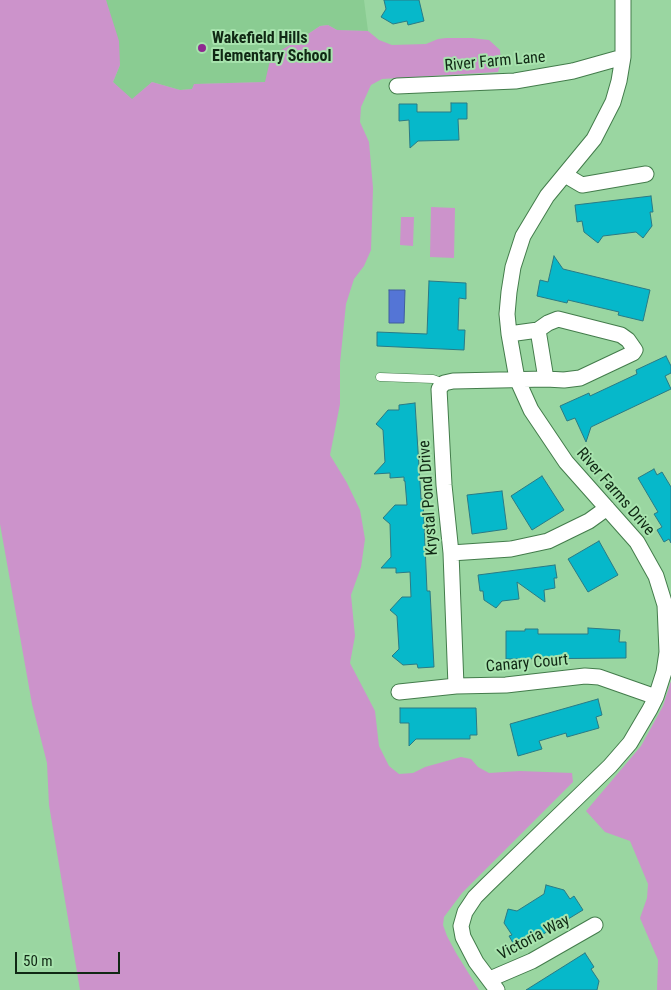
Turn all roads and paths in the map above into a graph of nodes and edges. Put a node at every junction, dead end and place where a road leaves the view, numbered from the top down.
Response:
1 (623, 0) edge
2 (623, 58) junction
3 (397, 86) dead end
4 (646, 174) dead end
5 (565, 175) junction
6 (538, 330) junction
7 (509, 334) junction
8 (380, 377) dead end
9 (517, 379) junction
10 (546, 379) junction
11 (444, 384) junction
12 (607, 508) junction
13 (451, 553) junction
14 (456, 686) junction
15 (399, 692) dead end
16 (656, 697) junction
17 (594, 925) dead end
18 (494, 985) edge

1 - 2 street, River Farms Drive
2 - 3 street, River Farm Lane
2 - 5 street, River Farms Drive
4 - 5 street
5 - 7 street, River Farms Drive
6 - 7 street
6 - 10 street
6 - 10 street
7 - 9 street, River Farms Drive
8 - 11 lane
9 - 10 street
9 - 11 street
9 - 12 street, River Farms Drive
11 - 13 street, Krystal Pond Drive
12 - 13 street
12 - 16 street, River Farms Drive
13 - 14 street, Krystal Pond Drive
14 - 15 street, Canary Court
14 - 16 street, Canary Court
16 - 18 street, River Farms Drive
17 - 18 street, Victoria Way

